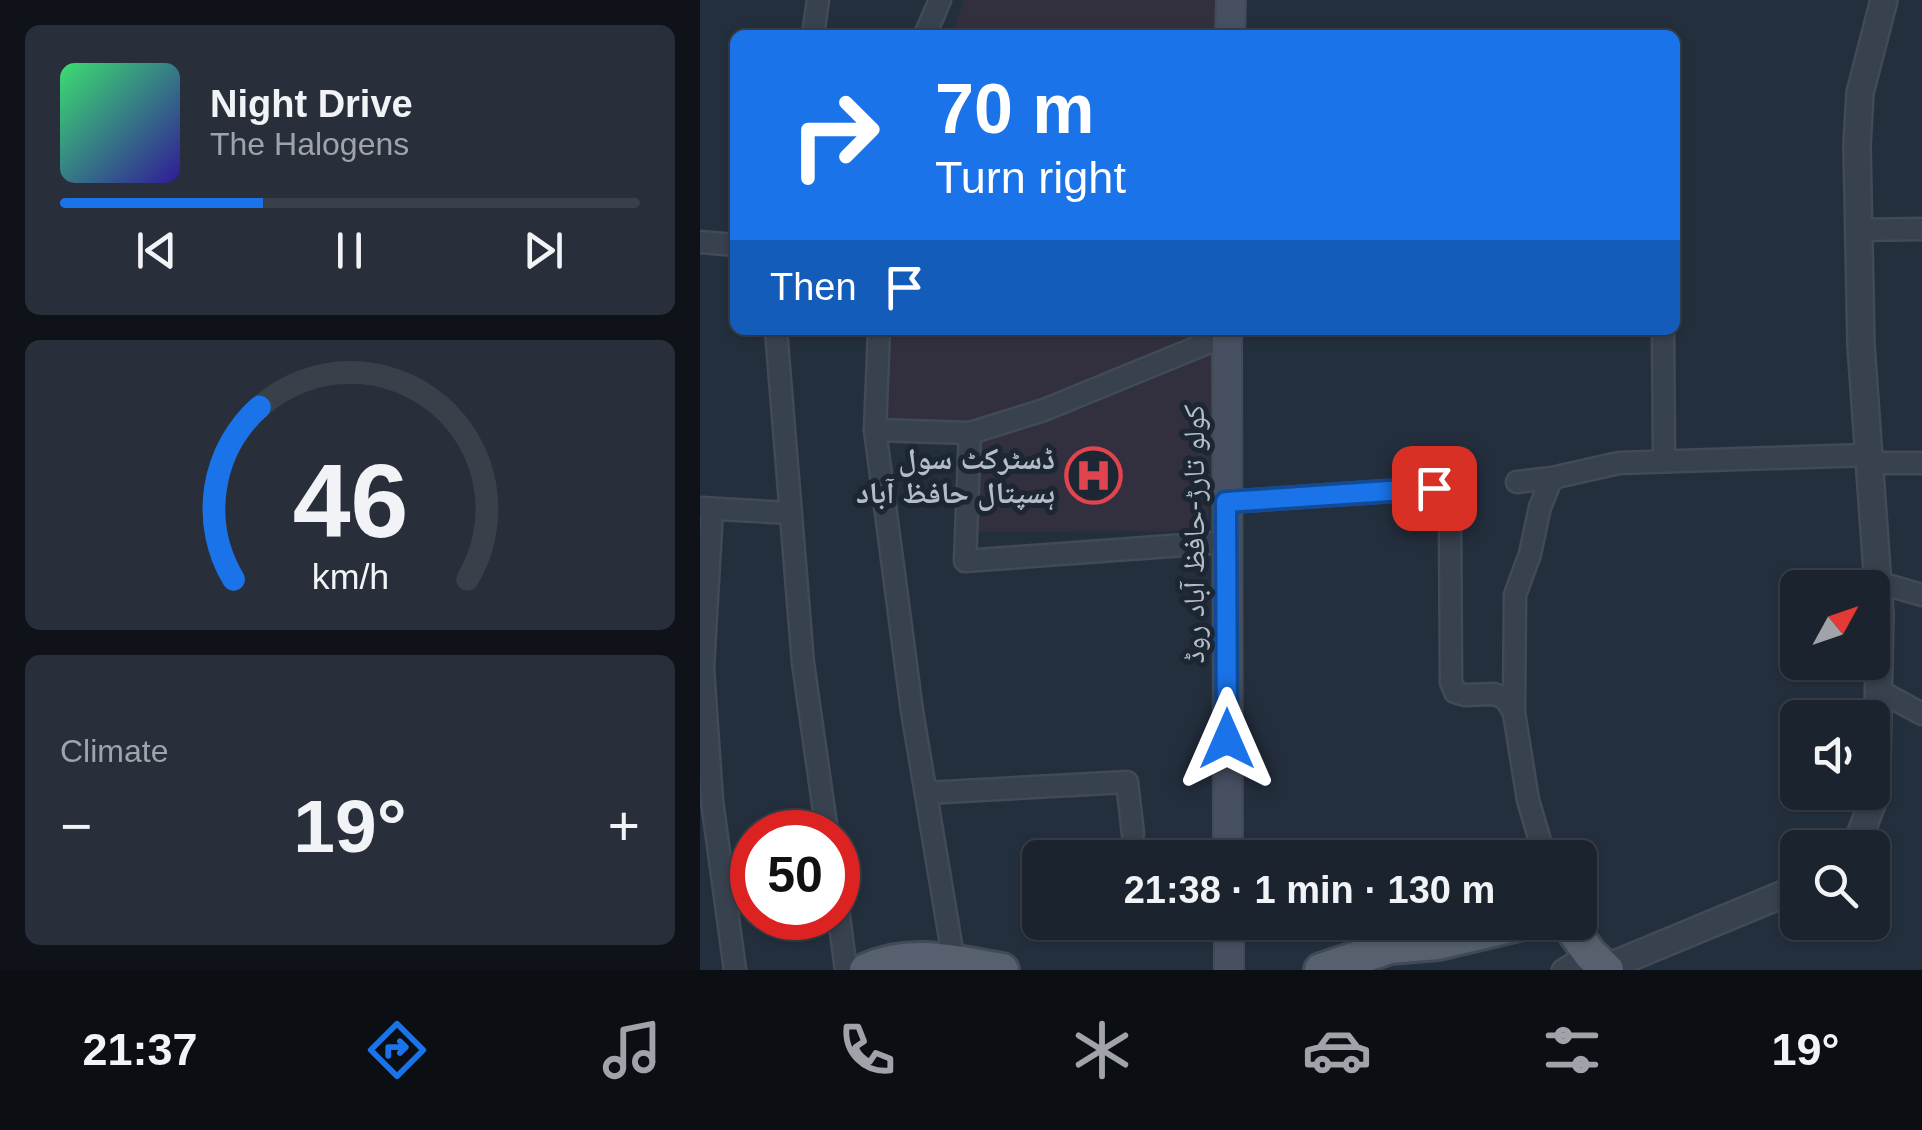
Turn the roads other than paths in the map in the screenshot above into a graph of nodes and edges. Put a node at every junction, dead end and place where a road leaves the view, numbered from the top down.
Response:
1 (818, 0) edge
2 (940, 0) edge
3 (1231, 0) edge
4 (1884, 0) edge
5 (815, 30) edge
6 (926, 30) edge
7 (1230, 30) edge
8 (1922, 229) edge
9 (1857, 230) junction
10 (700, 242) edge
11 (730, 245) edge
12 (776, 335) edge
13 (879, 335) edge
14 (1222, 335) edge
15 (1227, 335) edge
16 (1662, 335) edge
17 (875, 430) junction
18 (970, 433) junction
19 (1868, 459) junction
20 (1664, 461) junction
21 (1922, 462) edge
22 (1552, 478) junction
23 (1517, 482) dead end
24 (1226, 502) junction
25 (706, 508) edge
26 (790, 514) junction
27 (1226, 542) junction
28 (1877, 570) edge
29 (1890, 586) edge
30 (1922, 595) edge
31 (1878, 680) edge
32 (1878, 690) junction
33 (1514, 712) junction
34 (1922, 714) edge
35 (926, 793) junction
36 (824, 810) edge
37 (1863, 830) edge
38 (1133, 834) dead end
39 (1228, 840) edge
40 (1540, 840) edge
41 (1780, 895) edge
42 (842, 940) edge
43 (1228, 940) edge
44 (1451, 940) edge
45 (1577, 940) edge
46 (954, 962) junction
47 (1591, 965) edge
48 (734, 970) edge
49 (846, 970) edge
50 (866, 970) edge
51 (1002, 970) edge
52 (1229, 970) edge
53 (1320, 970) edge

1 - 5 street
2 - 6 street
3 - 7 main road
4 - 9 street
8 - 9 street
9 - 19 street
10 - 11 street
12 - 26 street
13 - 17 street
14 - 18 street
15 - 24 main road, کولو تارڑ-حافظ آباد روڈ
16 - 20 street
17 - 18 street
17 - 35 street
18 - 27 street
19 - 20 street
19 - 21 street
19 - 28 street
20 - 22 street
22 - 23 street
22 - 33 street
24 - 27 main road, کولو تارڑ-حافظ آباد روڈ
24 - 33 street
25 - 26 street
25 - 48 street
26 - 36 street
27 - 39 main road, کولو تارڑ-حافظ آباد روڈ
29 - 30 street
31 - 32 street
32 - 34 street
32 - 37 street
33 - 40 street
35 - 38 street
35 - 46 street
41 - 47 street
42 - 49 street
43 - 52 main road
44 - 53 main road
45 - 47 main road
46 - 50 main road
46 - 51 main road

